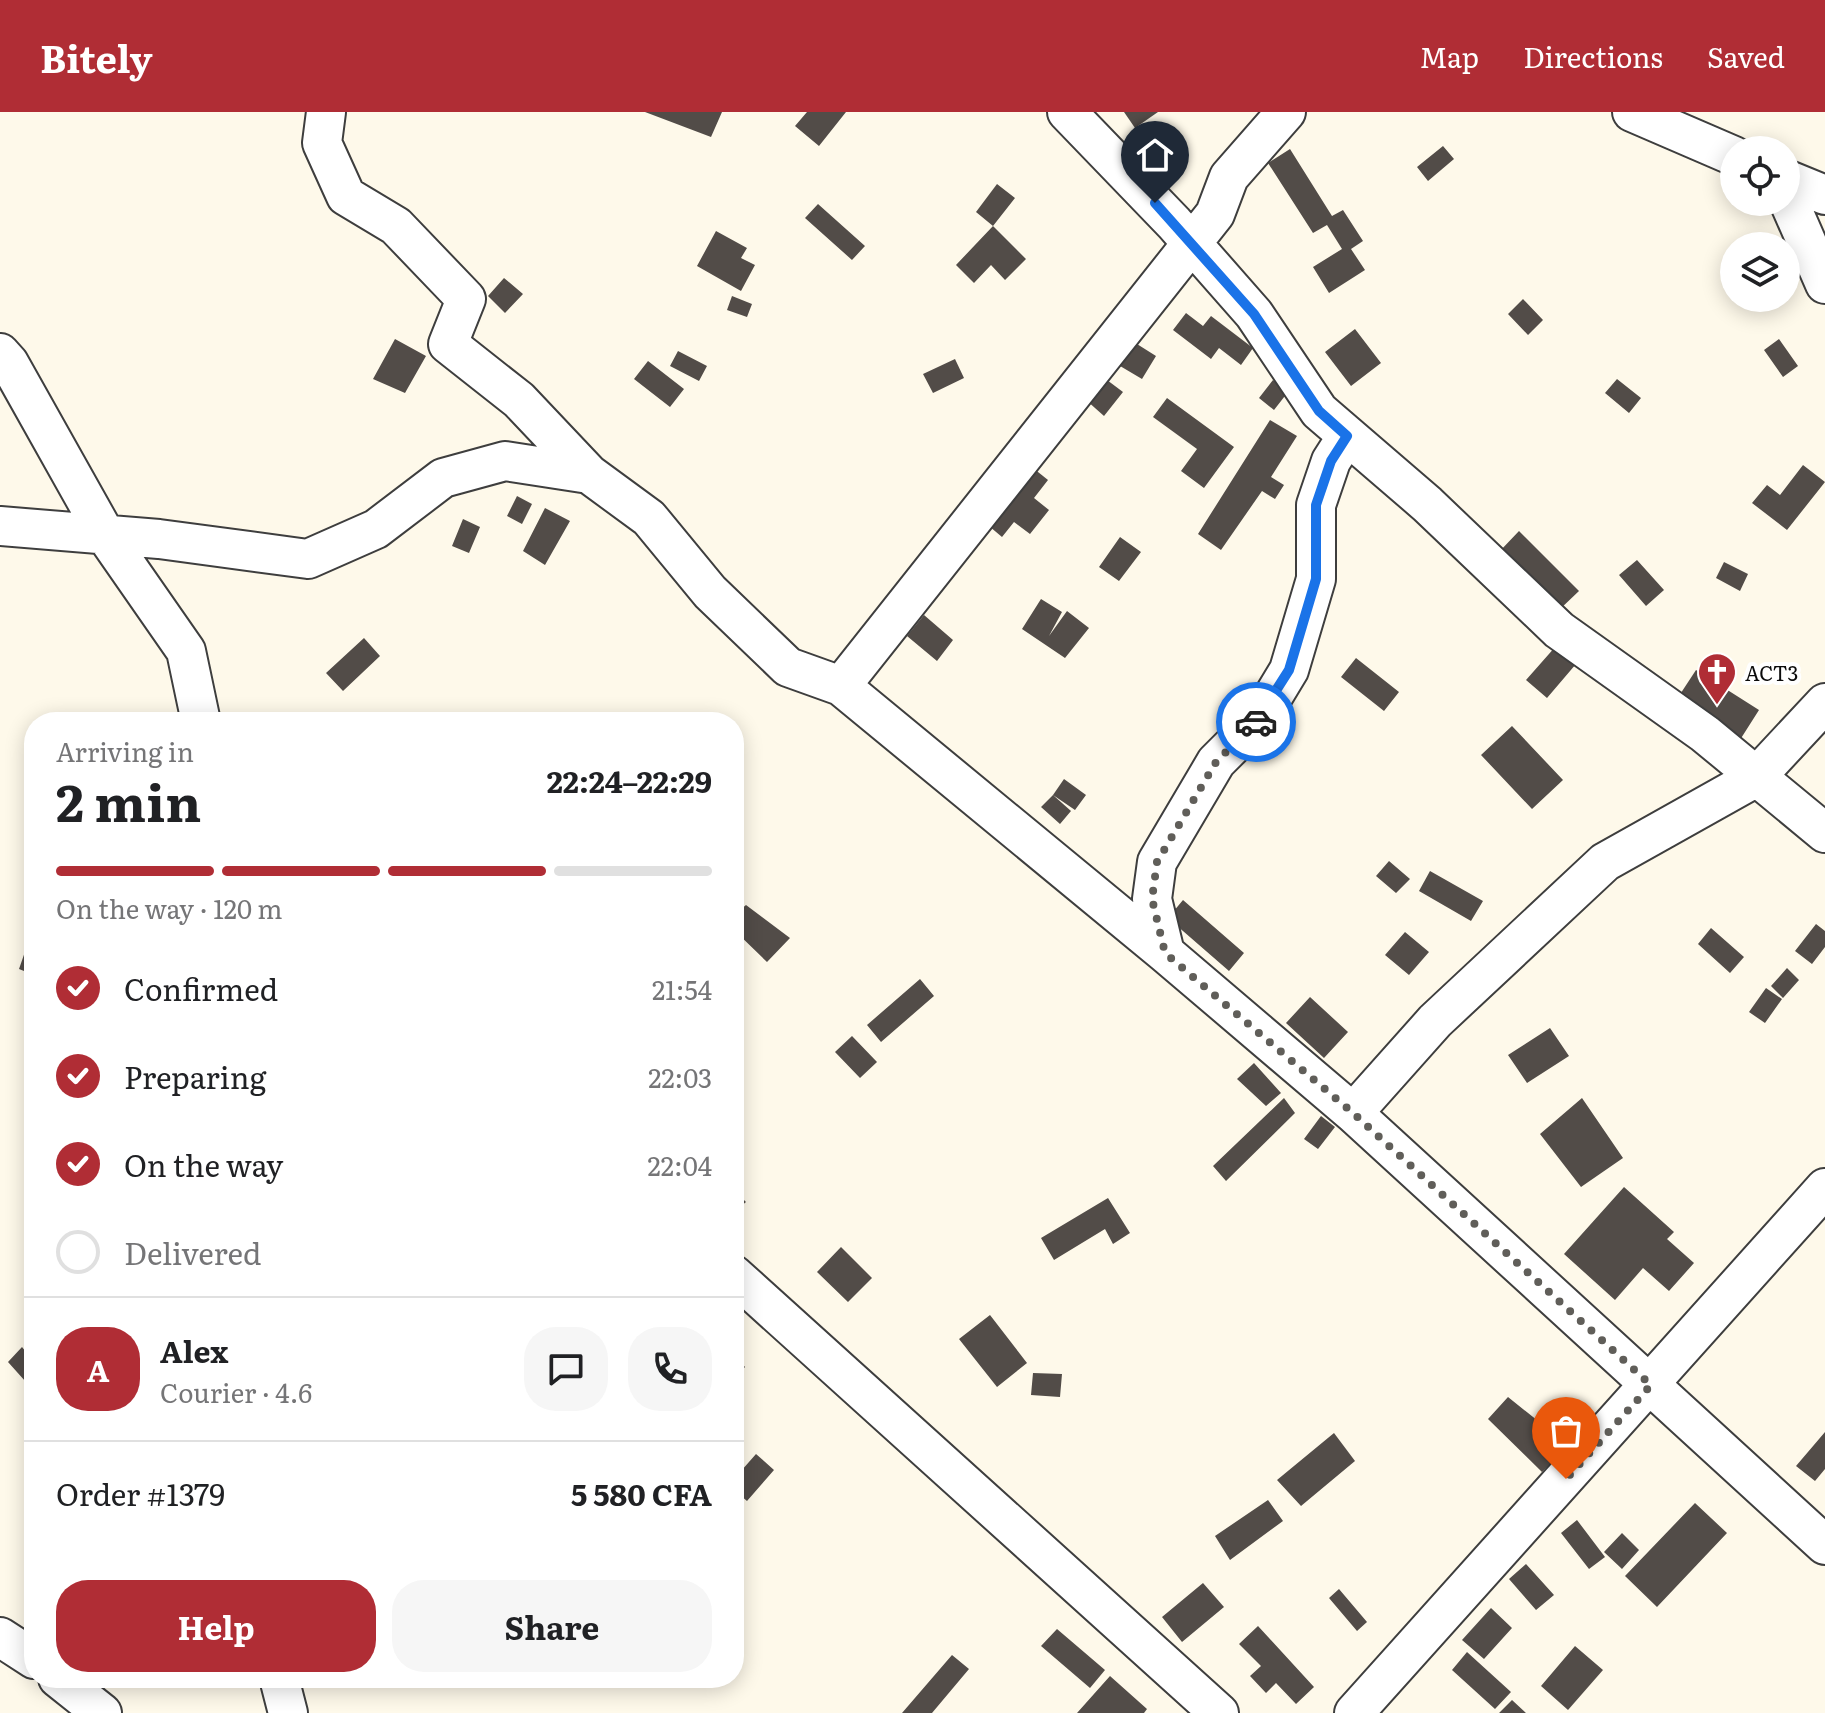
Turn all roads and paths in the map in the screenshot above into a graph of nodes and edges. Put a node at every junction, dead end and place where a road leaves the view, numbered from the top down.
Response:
1 (326, 112) edge
2 (1067, 112) edge
3 (1286, 112) edge
4 (1632, 112) edge
5 (1676, 121) edge
6 (1720, 148) edge
7 (1800, 185) edge
8 (1825, 195) edge
9 (1795, 216) edge
10 (1190, 242) junction
11 (1825, 284) edge
12 (0, 353) edge
13 (1347, 436) junction
14 (589, 474) junction
15 (0, 526) edge
16 (106, 536) junction
17 (841, 686) junction
18 (1825, 703) edge
19 (199, 712) edge
20 (1755, 778) junction
21 (1825, 833) edge
22 (1165, 953) junction
23 (1353, 1113) junction
24 (1825, 1188) edge
25 (744, 1284) edge
26 (1651, 1385) junction
27 (1825, 1545) edge
28 (0, 1637) edge
29 (24, 1653) edge
30 (71, 1688) edge
31 (282, 1688) edge
32 (102, 1713) edge
33 (288, 1713) edge
34 (1219, 1713) edge
35 (1354, 1713) edge

1 - 14 street
2 - 10 street
3 - 10 street
4 - 5 street
5 - 6 street
7 - 8 street
9 - 11 street
10 - 13 street
10 - 17 street
12 - 16 street
13 - 20 street
13 - 22 street
14 - 16 street
14 - 17 street
15 - 16 street
16 - 19 street
17 - 22 street
18 - 20 street
20 - 21 street
20 - 23 street
22 - 23 street
23 - 26 street
24 - 26 street
25 - 34 street
26 - 27 street
26 - 35 street
28 - 29 street
30 - 32 street
31 - 33 street

